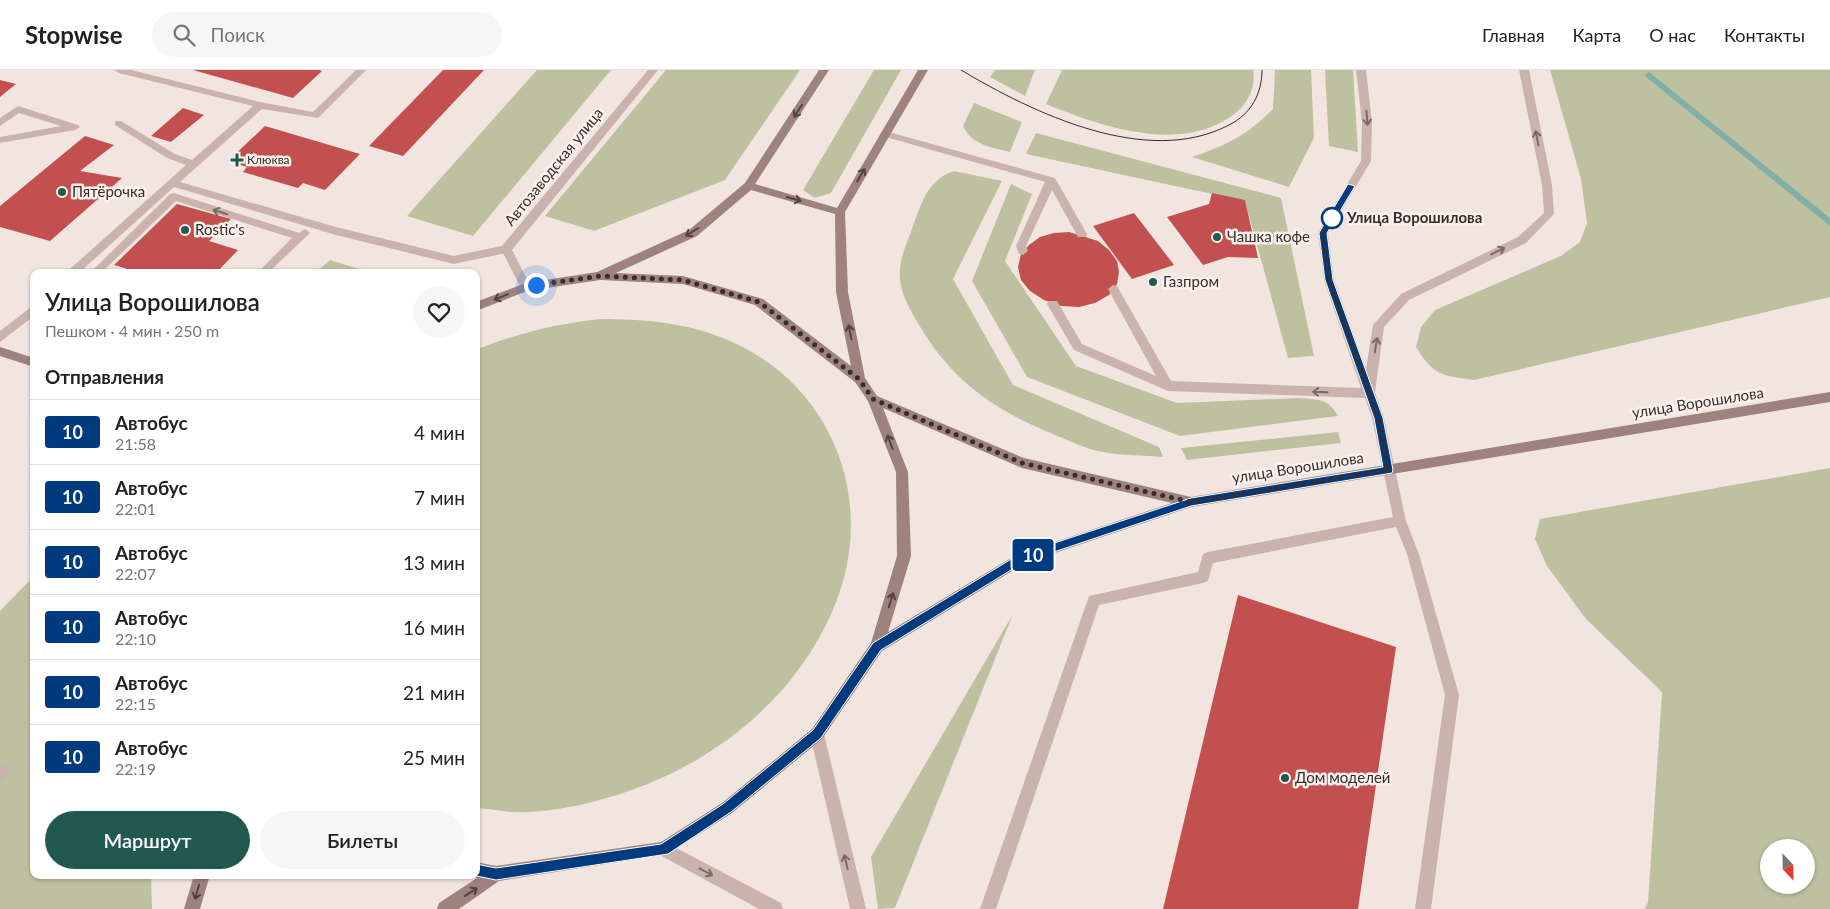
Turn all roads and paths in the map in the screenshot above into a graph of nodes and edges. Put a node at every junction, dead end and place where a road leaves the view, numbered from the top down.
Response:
1 (120, 70) edge
2 (361, 70) edge
3 (653, 70) edge
4 (923, 70) edge
5 (1361, 70) edge
6 (1524, 70) edge
7 (820, 72) edge
8 (260, 105) junction
9 (0, 123) edge
10 (118, 123) dead end
11 (884, 134) junction
12 (0, 140) edge
13 (194, 164) junction
14 (1050, 180) junction
15 (172, 182) junction
16 (749, 186) junction
17 (840, 212) junction
18 (314, 225) junction
19 (1082, 234) dead end
20 (300, 238) junction
21 (506, 249) junction
22 (1024, 251) dead end
23 (79, 269) edge
24 (99, 269) edge
25 (266, 269) edge
26 (600, 276) junction
27 (526, 287) junction
28 (1113, 289) dead end
29 (1053, 304) dead end
30 (480, 305) edge
31 (30, 312) edge
32 (0, 338) edge
33 (0, 351) edge
34 (30, 362) edge
35 (859, 379) junction
36 (1168, 386) junction
37 (1369, 394) junction
38 (1830, 398) edge
39 (873, 399) junction
40 (1389, 470) junction
41 (1191, 502) junction
42 (1400, 520) junction
43 (877, 646) junction
44 (817, 734) junction
45 (663, 849) junction
46 (480, 871) edge
47 (496, 874) junction
48 (201, 879) edge
49 (192, 909) edge
50 (445, 909) edge
51 (775, 909) edge
52 (858, 909) edge
53 (988, 909) edge
54 (1423, 909) edge

1 - 8 street
2 - 8 street
3 - 21 street, Автозаводская улица
4 - 11 main road
5 -> 37 street
37 -> 6 street
7 -> 16 main road
8 - 13 street
9 - 12 street
10 - 13 street
11 - 14 street
17 -> 11 main road
13 - 15 street
14 - 19 street
14 - 22 street
15 - 18 street
15 - 23 street
16 -> 17 main road
16 -> 26 main road
35 -> 17 main road
18 - 20 street
18 - 21 street
20 -> 24 street
20 - 25 street
21 - 27 street, Автозаводская улица
26 - 27 main road
26 - 35 main road
27 -> 30 main road
28 - 36 street
29 - 36 street
31 - 32 street
33 - 34 main road
35 - 39 main road
37 -> 36 street
37 - 40 street
38 - 40 main road, улица Ворошилова
39 - 41 main road, улица Ворошилова
43 -> 39 main road
40 - 41 main road, улица Ворошилова
40 - 42 street
41 - 43 main road
42 - 53 street
42 - 54 street
43 - 44 main road
44 - 45 main road
52 -> 44 street
45 - 47 main road
45 -> 51 street
46 - 47 main road
50 -> 47 main road
48 -> 49 main road

